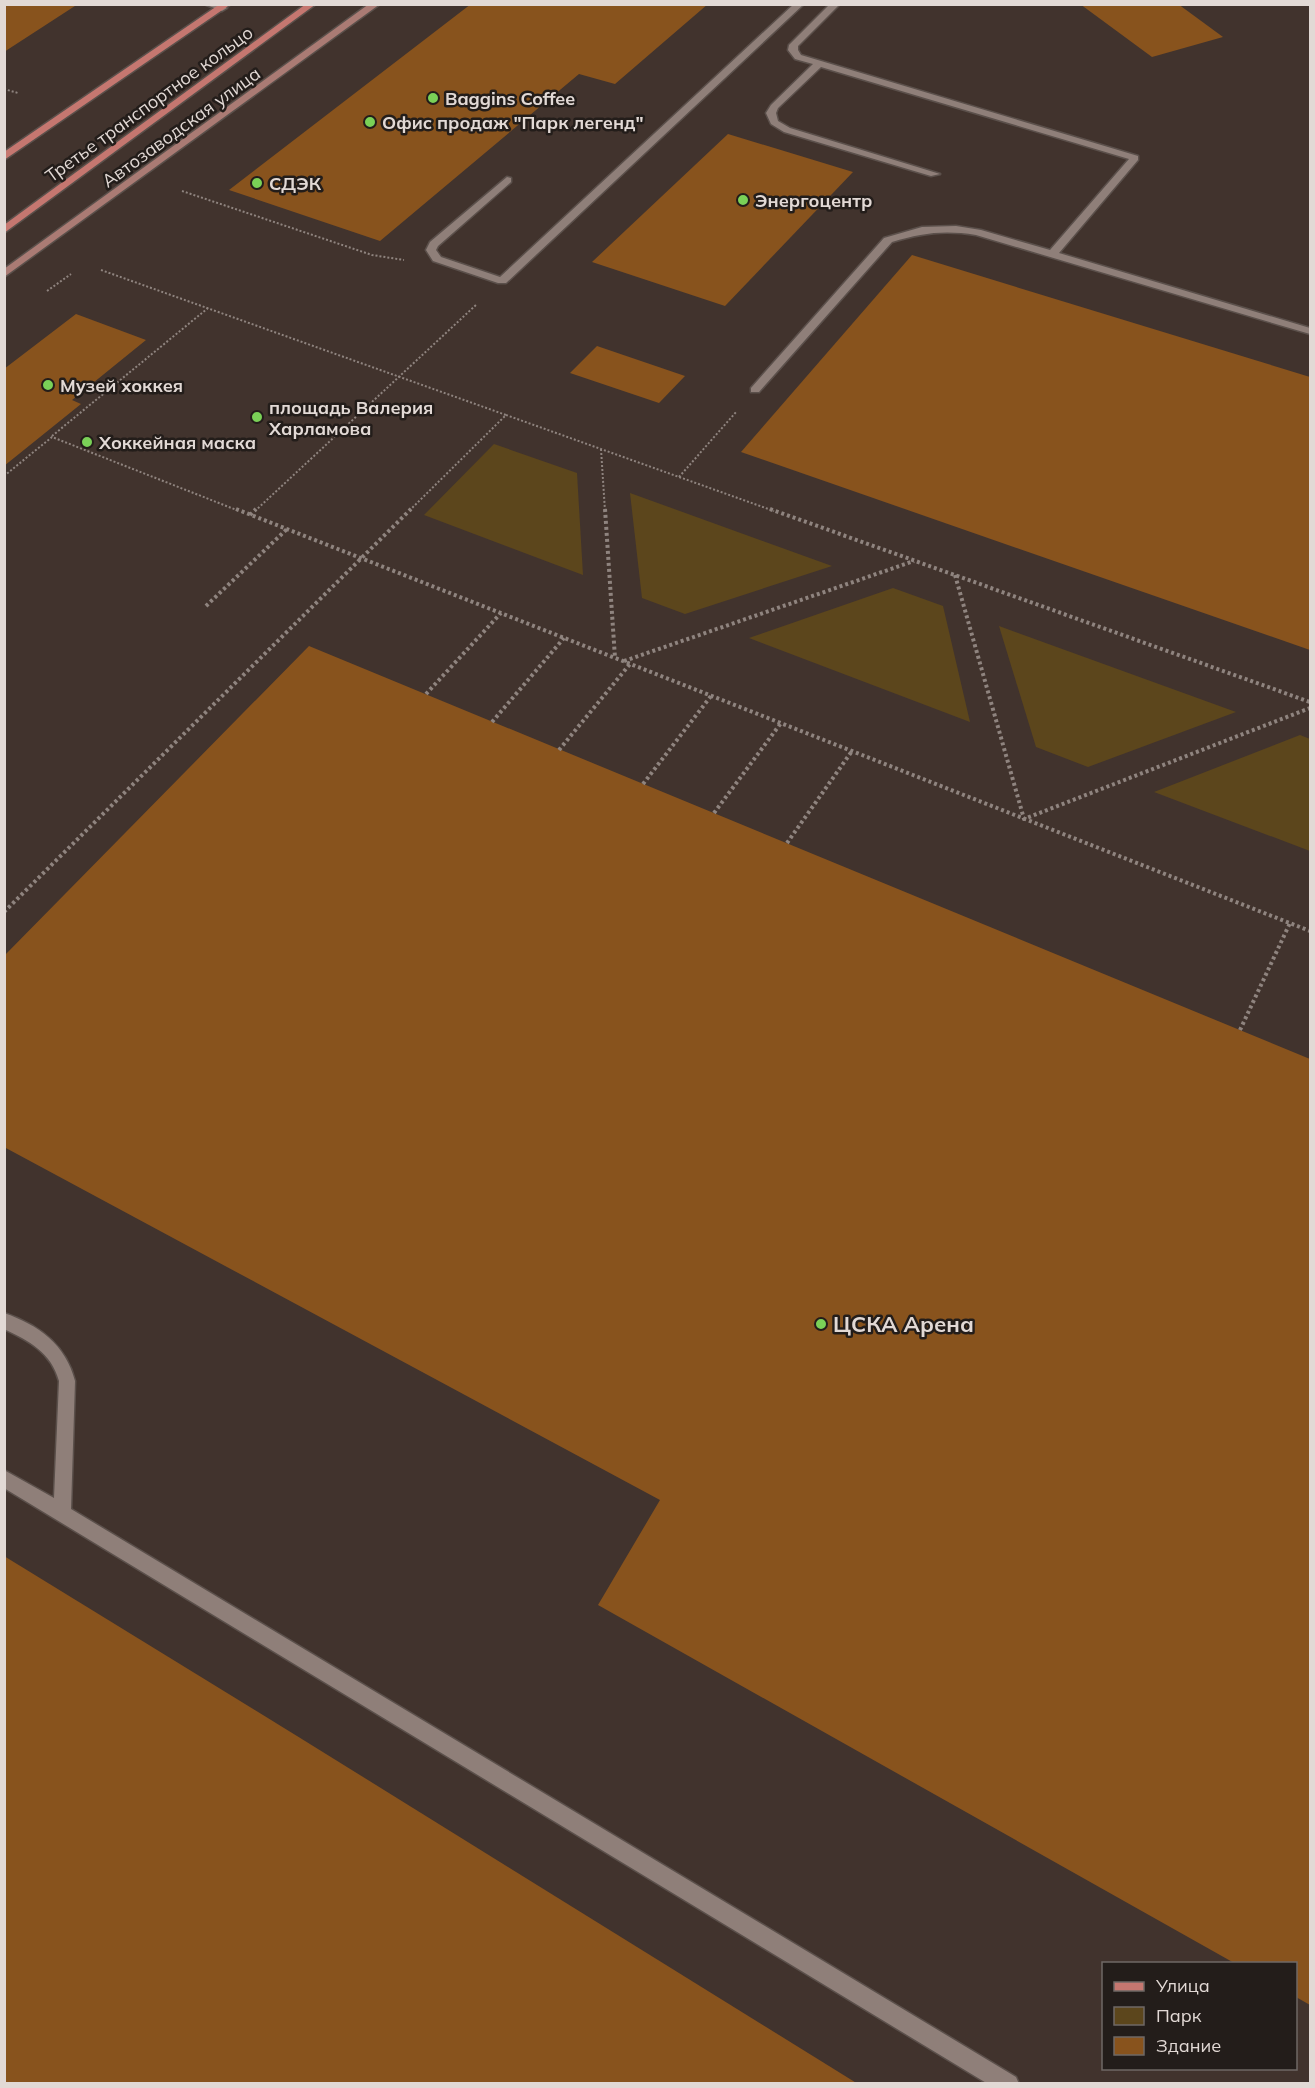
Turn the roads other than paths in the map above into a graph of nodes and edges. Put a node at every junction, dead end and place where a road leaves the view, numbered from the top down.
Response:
1 (208, 4) edge
2 (312, 4) edge
3 (376, 4) edge
4 (800, 4) edge
5 (836, 4) edge
6 (224, 6) edge
7 (819, 64) junction
8 (4, 157) edge
9 (935, 174) dead end
10 (507, 180) dead end
11 (4, 230) edge
12 (1052, 254) junction
13 (4, 274) edge
14 (1311, 331) edge
15 (755, 390) road end
16 (4, 1320) edge
17 (4, 1478) edge
18 (62, 1512) junction
19 (1010, 2084) edge

1 - 6 lane
2 - 11 main road, Третье транспортное кольцо
3 - 13 main road, Автозаводская улица
4 - 10 lane
5 - 7 lane
6 - 8 main road, Третье транспортное кольцо
7 - 9 lane
7 - 12 lane
12 - 14 lane
12 - 15 lane
16 - 18 lane
17 - 18 lane
18 - 19 lane

